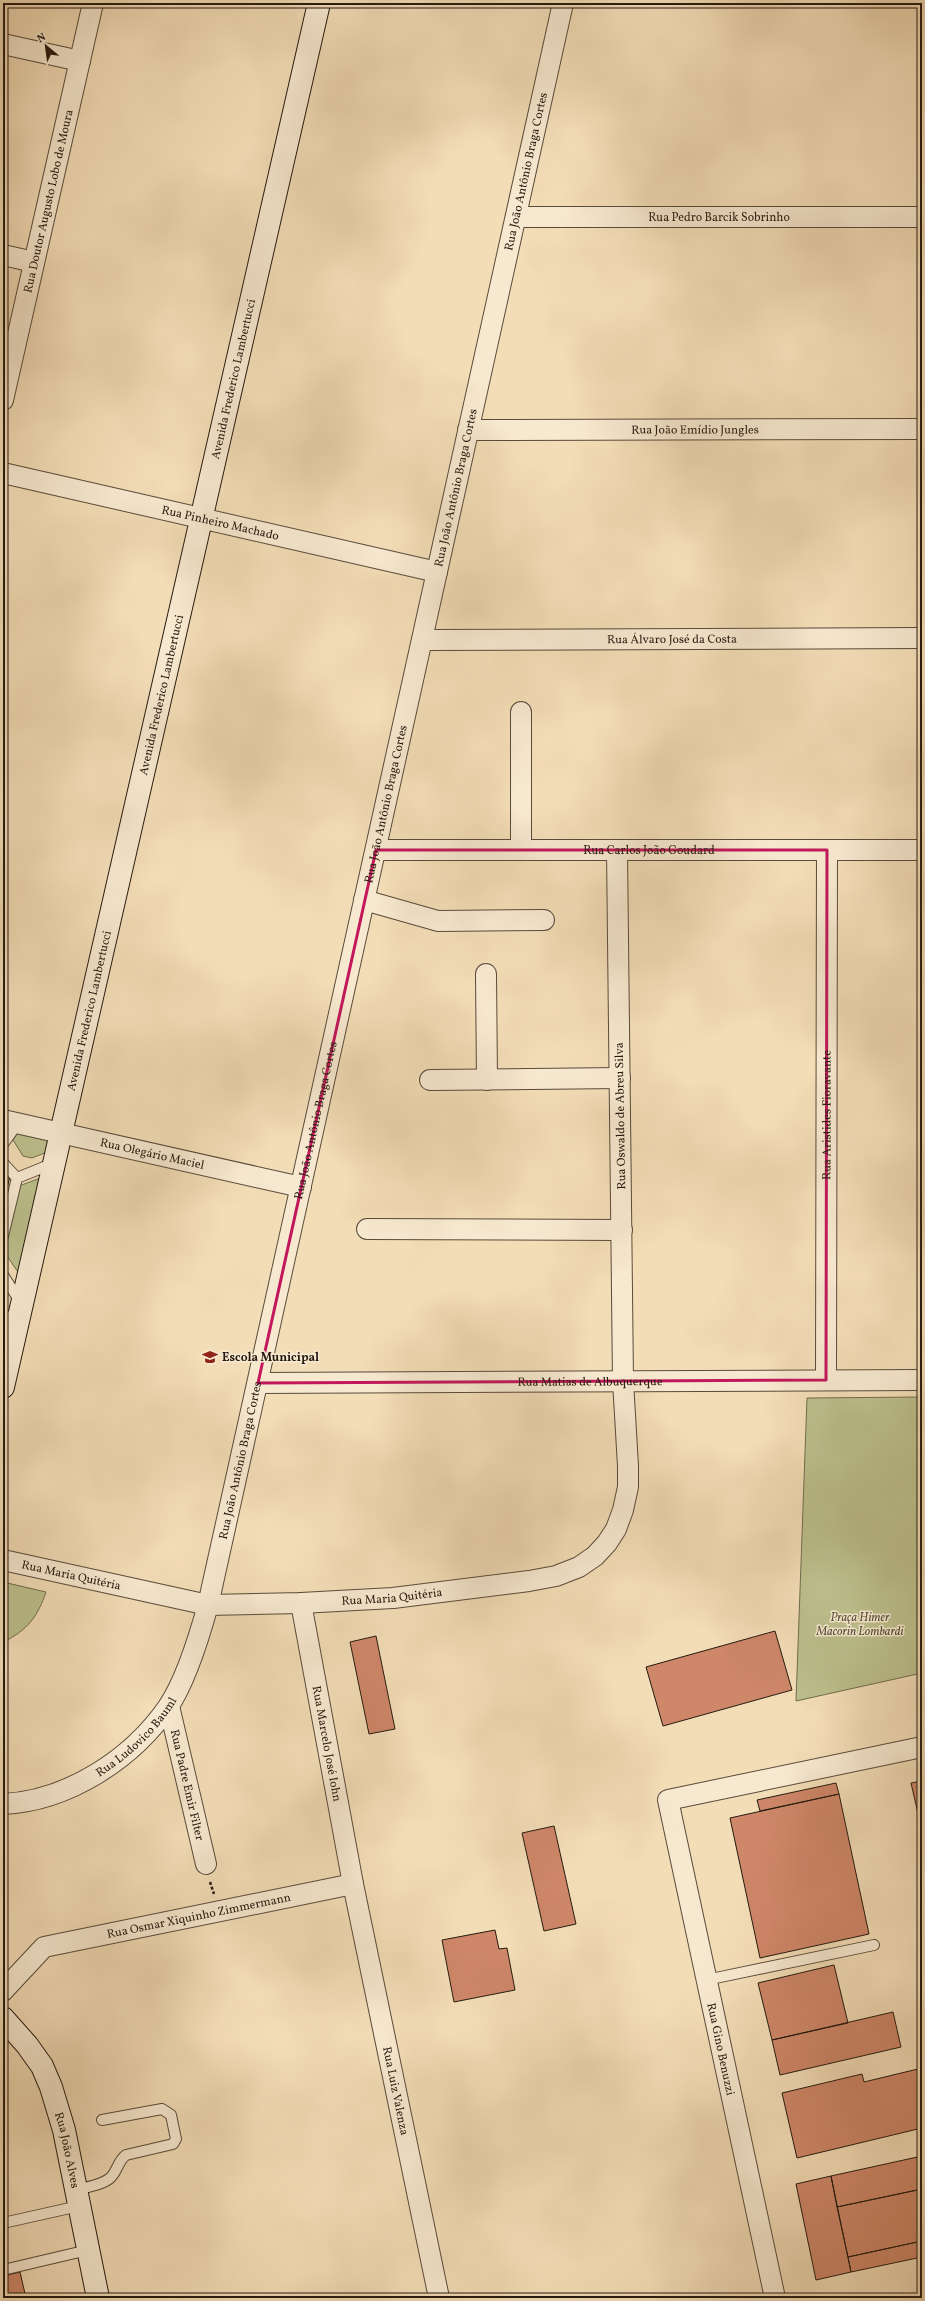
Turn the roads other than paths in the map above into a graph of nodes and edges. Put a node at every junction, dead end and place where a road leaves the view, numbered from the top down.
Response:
1 (93, 3) edge
2 (319, 3) edge
3 (563, 3) edge
4 (3, 44) edge
5 (80, 61) junction
6 (516, 217) junction
7 (922, 217) edge
8 (3, 255) edge
9 (34, 262) junction
10 (3, 400) edge
11 (922, 429) edge
12 (468, 430) junction
13 (3, 474) edge
14 (201, 519) junction
15 (437, 572) junction
16 (922, 638) edge
17 (422, 640) junction
18 (521, 712) dead end
19 (376, 850) junction
20 (521, 850) junction
21 (617, 850) junction
22 (827, 850) junction
23 (922, 850) edge
24 (364, 900) junction
25 (544, 920) dead end
26 (486, 974) dead end
27 (620, 1078) junction
28 (430, 1080) dead end
29 (487, 1080) junction
30 (11, 1122) edge
31 (61, 1133) junction
32 (3, 1144) edge
33 (54, 1162) junction
34 (3, 1163) edge
35 (17, 1178) junction
36 (301, 1187) junction
37 (367, 1229) dead end
38 (622, 1230) junction
39 (3, 1236) edge
40 (3, 1275) edge
41 (14, 1313) edge
42 (826, 1380) junction
43 (922, 1380) edge
44 (623, 1381) junction
45 (258, 1383) junction
46 (3, 1387) edge
47 (3, 1560) edge
48 (301, 1603) junction
49 (208, 1605) junction
50 (169, 1706) junction
51 (922, 1747) edge
52 (3, 1804) edge
53 (206, 1864) road end
54 (353, 1884) junction
55 (874, 1945) dead end
56 (706, 1980) junction
57 (3, 1991) edge
58 (3, 2018) edge
59 (102, 2120) dead end
60 (78, 2198) junction
61 (3, 2223) edge
62 (88, 2250) junction
63 (3, 2270) edge
64 (98, 2298) edge
65 (439, 2298) edge
66 (775, 2298) edge

1 - 5 street, Rua Doutor Augusto Lobo de Moura
2 - 14 street, Avenida Frederico Lambertucci
3 - 6 street, Rua João Antônio Braga Cortes
4 - 5 street
5 - 9 street, Rua Doutor Augusto Lobo de Moura
6 - 7 street, Rua Pedro Barcik Sobrinho
6 - 12 street, Rua João Antônio Braga Cortes
8 - 9 street
9 - 10 street, Rua Doutor Augusto Lobo de Moura
11 - 12 street, Rua João Emídio Jungles
12 - 15 street, Rua João Antônio Braga Cortes
13 - 14 street, Rua Pinheiro Machado
14 - 15 street, Rua Pinheiro Machado
14 - 31 street, Avenida Frederico Lambertucci
15 - 17 street, Rua João Antônio Braga Cortes
16 - 17 street, Rua Álvaro José da Costa
17 - 19 street, Rua João Antônio Braga Cortes
18 - 20 street
19 - 20 street, Rua Carlos João Goudard
19 - 24 street, Rua João Antônio Braga Cortes
20 - 21 street, Rua Carlos João Goudard
21 - 22 street, Rua Carlos João Goudard
21 - 27 street, Rua Oswaldo de Abreu Silva
22 - 23 street, Rua Carlos João Goudard
22 - 42 street, Rua Aristides Fioravante
24 - 25 street
24 - 36 street, Rua João Antônio Braga Cortes
26 - 29 street
27 - 29 street
27 - 38 street, Rua Oswaldo de Abreu Silva
28 - 29 street
30 - 31 street, Rua Olegário Maciel
30 - 32 lane
31 - 33 street, Avenida Frederico Lambertucci
31 - 36 street, Rua Olegário Maciel
33 - 35 lane
33 - 41 street, Avenida Frederico Lambertucci
34 - 35 lane
35 - 39 lane
36 - 45 street, Rua João Antônio Braga Cortes
37 - 38 street
38 - 44 street, Rua Oswaldo de Abreu Silva
40 - 41 lane
41 - 46 street, Avenida Frederico Lambertucci
42 - 43 street, Rua Matias de Albuquerque
42 - 44 street, Rua Matias de Albuquerque
44 - 45 street, Rua Matias de Albuquerque
44 - 48 street, Rua Maria Quitéria
45 - 49 street, Rua João Antônio Braga Cortes
47 - 49 street, Rua Maria Quitéria
48 - 49 street, Rua Maria Quitéria
48 - 54 street, Rua Marcelo José Iohn
49 - 50 street, Rua Ludovico Bauml
50 - 52 street, Rua Ludovico Bauml
50 - 53 street, Rua Padre Emir Filter
51 - 56 street, Rua Gino Benuzzi
54 - 57 street, Rua Osmar Xiquinho Zimmermann
54 - 65 street, Rua Luiz Valenza
55 - 56 lane
56 - 66 street, Rua Gino Benuzzi
58 - 60 street, Rua João Alves
59 - 60 lane
60 - 61 lane
60 - 62 street, Rua João Alves
62 - 63 lane
62 - 64 street, Rua João Alves

